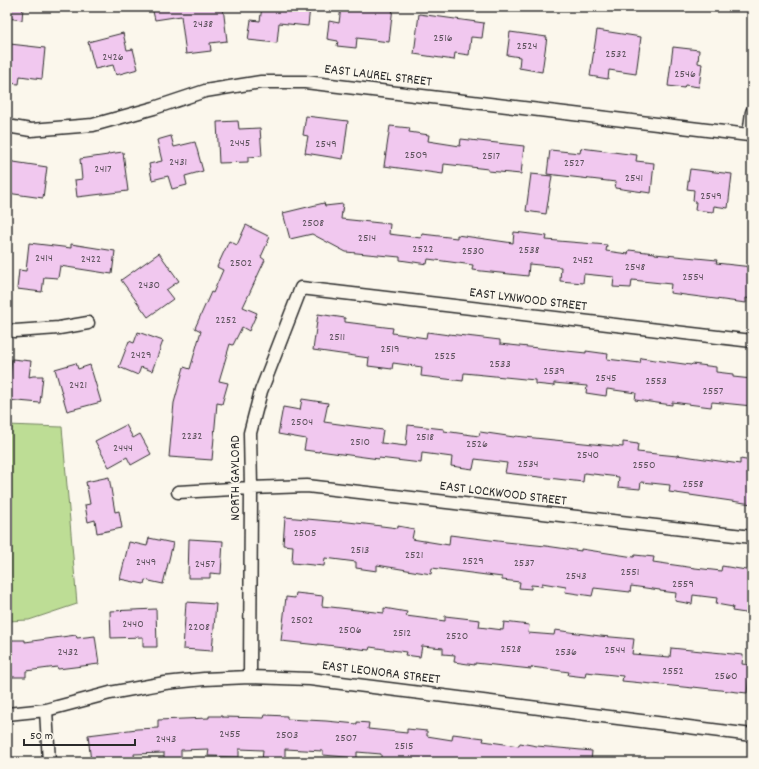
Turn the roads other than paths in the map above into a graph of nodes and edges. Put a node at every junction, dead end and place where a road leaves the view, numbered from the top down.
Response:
1 (752, 112) edge
2 (7, 126) edge
3 (301, 288) joint
4 (88, 323) dead end
5 (7, 330) edge
6 (752, 341) edge
7 (251, 488) junction
8 (178, 492) dead end
9 (752, 537) edge
10 (250, 677) junction
11 (46, 710) junction
12 (7, 714) edge
13 (752, 735) edge
14 (49, 762) edge

1 - 2 street, EAST LAUREL STREET
3 - 6 street, EAST LYNWOOD STREET
3 - 7 street, NORTH GAYLORD
4 - 5 street
7 - 8 street, EAST LOCKWOOD STREET
7 - 9 street, EAST LOCKWOOD STREET
7 - 10 street, NORTH GAYLORD
10 - 11 street, EAST LEONORA STREET
10 - 13 street, EAST LEONORA STREET
11 - 12 street, EAST LEONORA STREET
11 - 14 street

